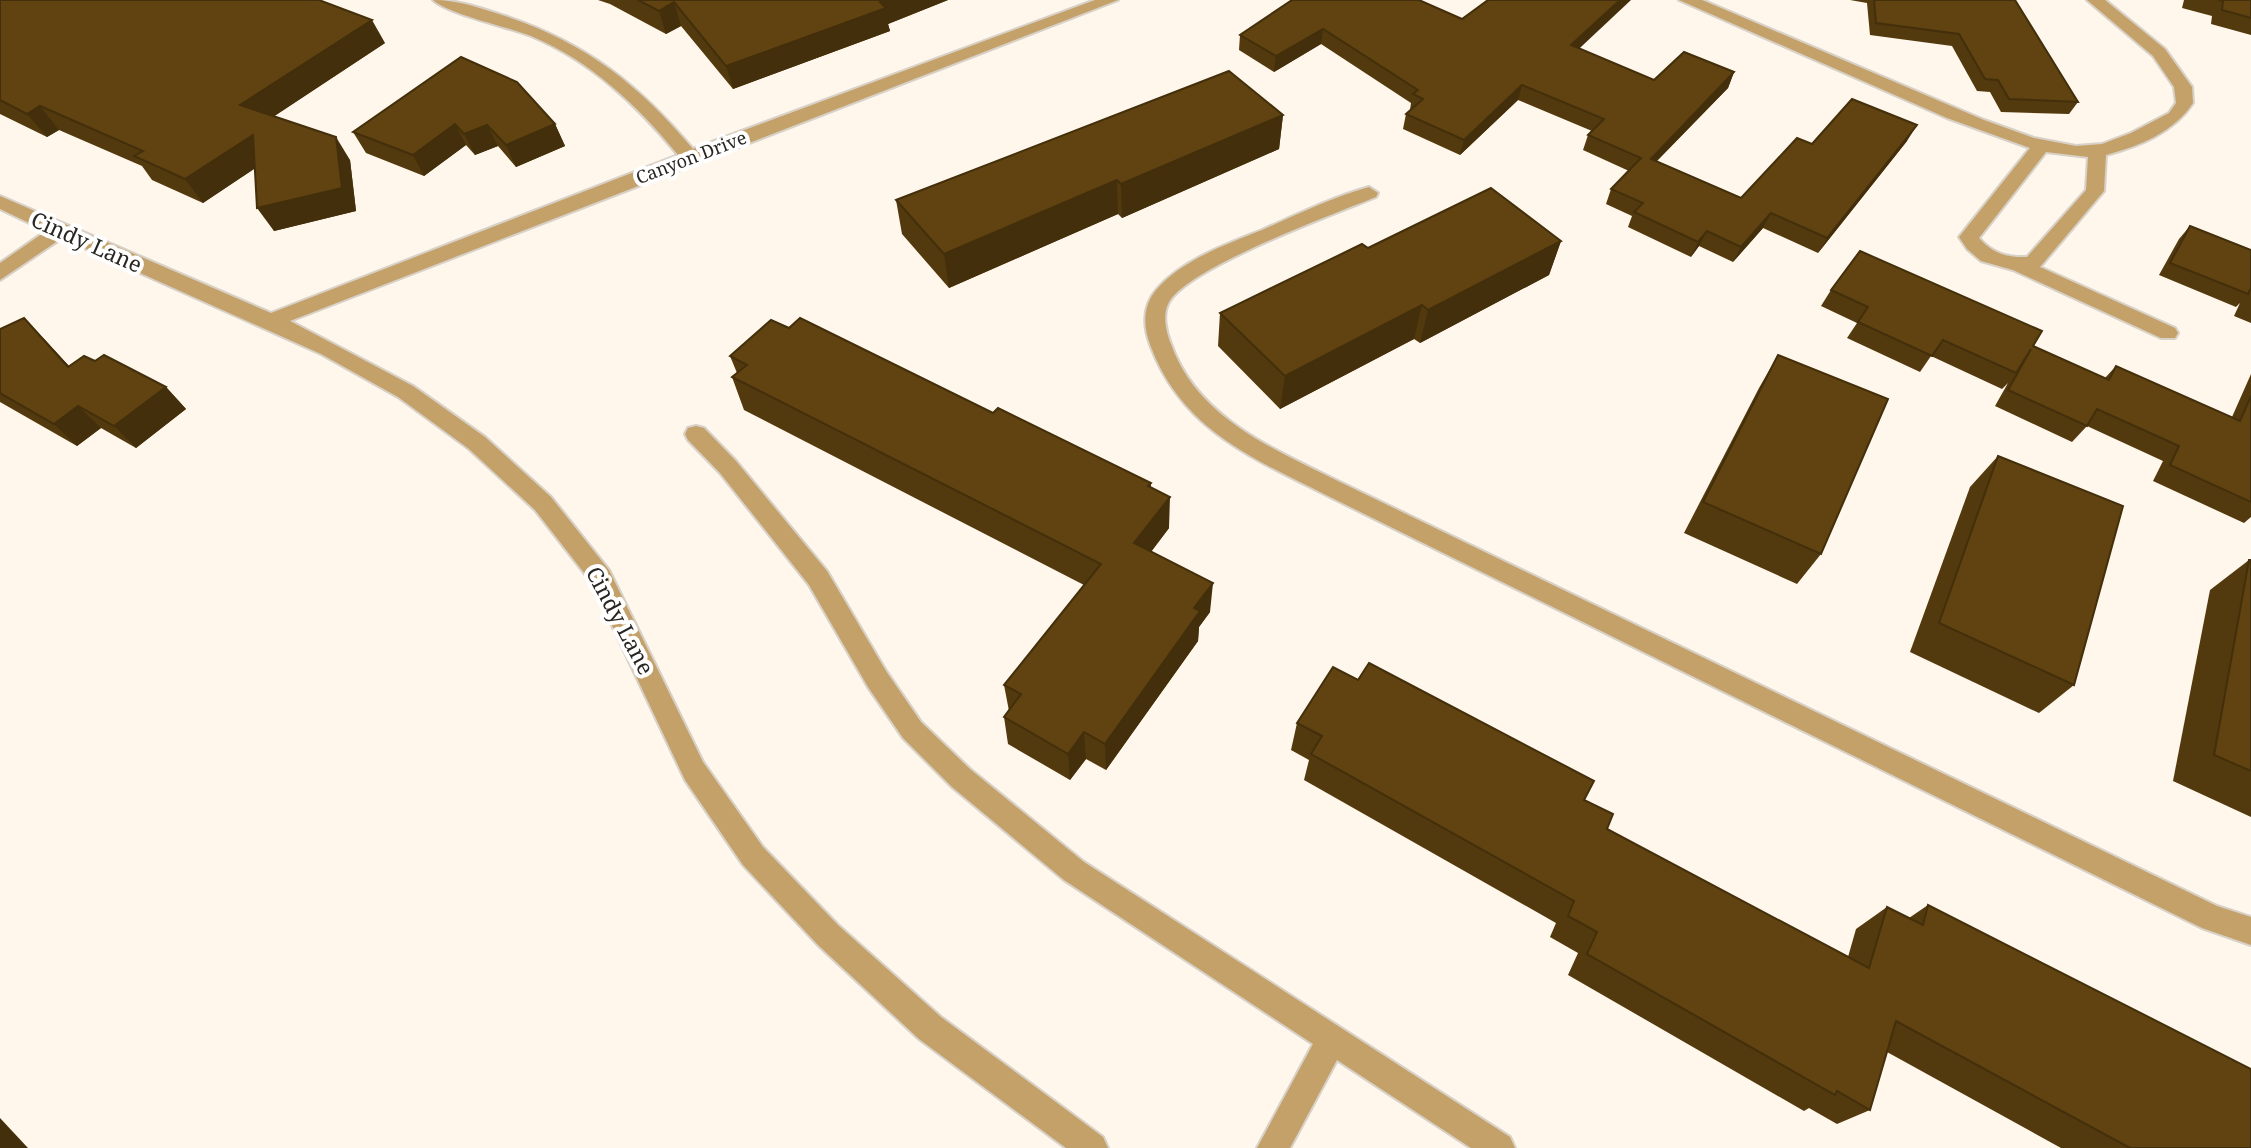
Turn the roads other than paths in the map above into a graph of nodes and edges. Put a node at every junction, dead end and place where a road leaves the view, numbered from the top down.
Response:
1 (441, 0) edge
2 (1110, 0) edge
3 (1687, 0) edge
4 (2095, 0) edge
5 (2042, 145) junction
6 (2097, 152) junction
7 (690, 157) junction
8 (1369, 193) dead end
9 (0, 202) edge
10 (59, 231) junction
11 (2020, 266) junction
12 (0, 273) edge
13 (273, 320) junction
14 (2168, 333) dead end
15 (696, 434) dead end
16 (2251, 931) edge
17 (1332, 1039) junction
18 (1092, 1148) edge
19 (1273, 1148) edge
20 (1499, 1148) edge

1 - 7 street
2 - 7 street, Canyon Drive
3 - 5 street
4 - 6 street
5 - 6 street
5 - 11 street
6 - 11 street
7 - 13 street, Canyon Drive
8 - 16 street
9 - 10 street, Cindy Lane
10 - 12 street
10 - 13 street, Cindy Lane
11 - 14 street
13 - 18 street, Cindy Lane
15 - 17 street
17 - 19 street
17 - 20 street

